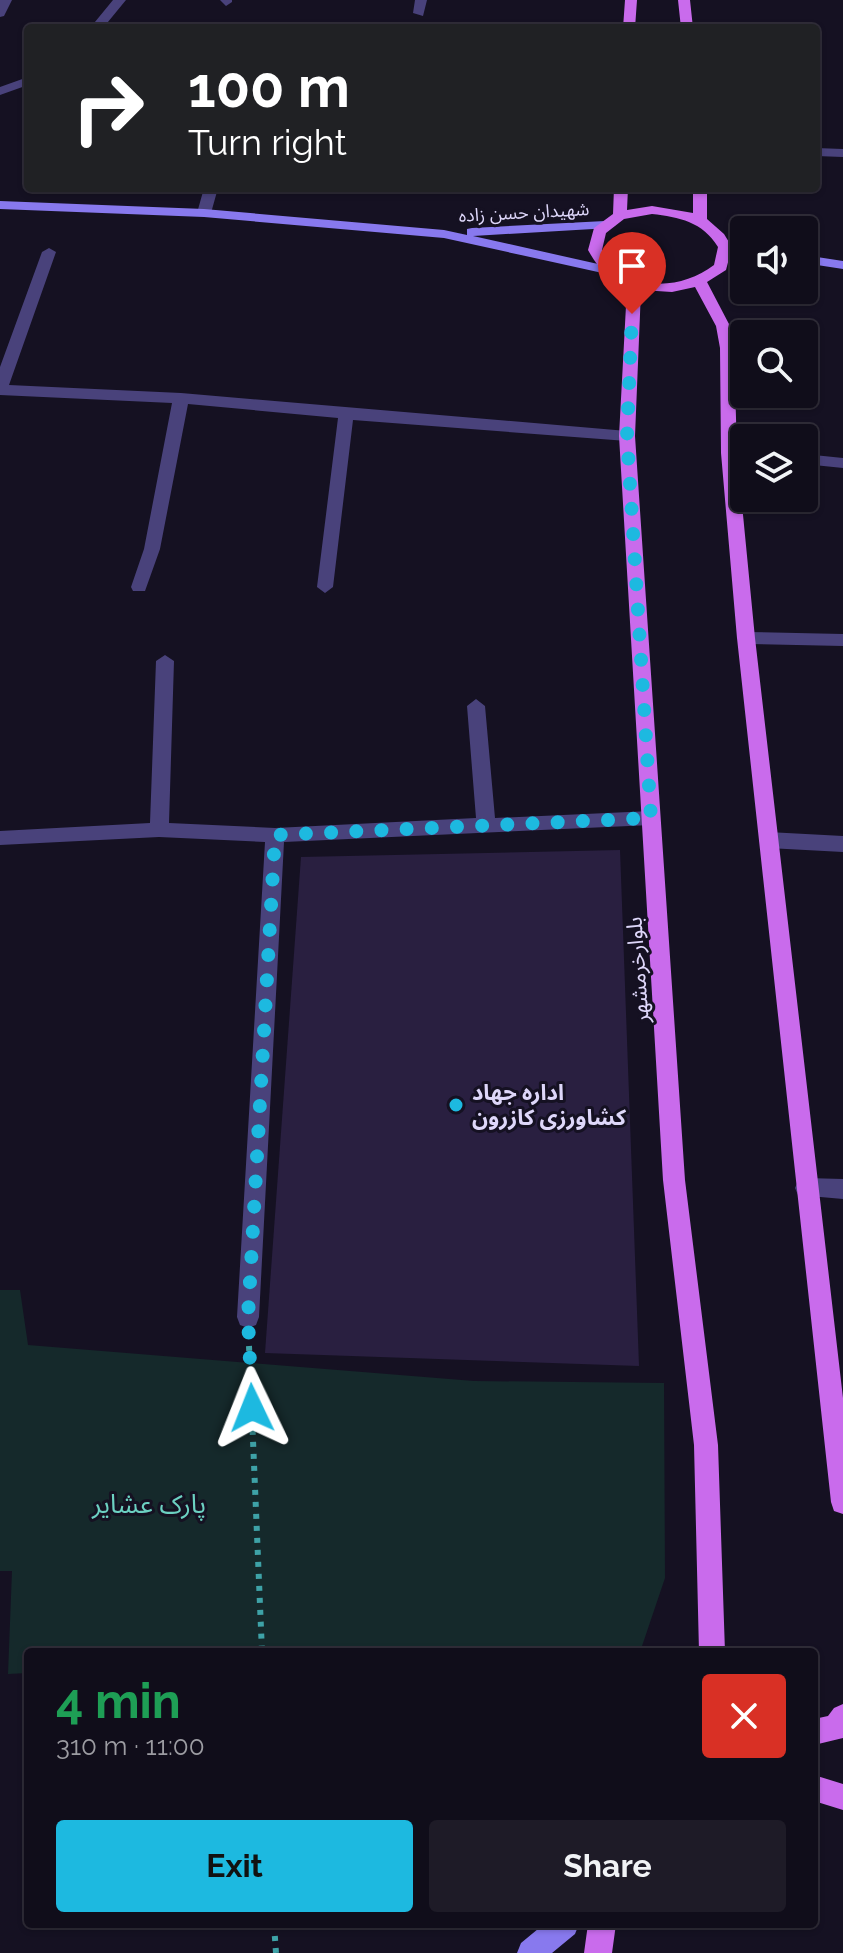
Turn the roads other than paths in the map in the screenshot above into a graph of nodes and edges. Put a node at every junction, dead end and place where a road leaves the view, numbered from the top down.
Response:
1 (6, 0) edge
2 (120, 0) edge
3 (631, 0) edge
4 (684, 0) edge
5 (0, 13) edge
6 (99, 24) edge
7 (629, 24) edge
8 (687, 24) edge
9 (24, 82) edge
10 (0, 91) edge
11 (820, 152) edge
12 (843, 153) edge
13 (210, 192) edge
14 (621, 192) edge
15 (700, 192) edge
16 (0, 205) edge
17 (204, 213) junction
18 (620, 216) junction
19 (700, 221) junction
20 (605, 225) junction
21 (444, 234) junction
22 (725, 247) junction
23 (730, 248) edge
24 (49, 252) dead end
25 (818, 261) edge
26 (843, 265) edge
27 (607, 270) junction
28 (700, 282) junction
29 (634, 284) junction
30 (0, 389) edge
31 (181, 398) junction
32 (346, 414) junction
33 (734, 424) edge
34 (627, 436) junction
35 (818, 460) edge
36 (843, 463) edge
37 (740, 512) edge
38 (139, 587) dead end
39 (325, 587) dead end
40 (746, 638) junction
41 (843, 640) edge
42 (165, 661) dead end
43 (476, 706) dead end
44 (651, 818) junction
45 (486, 824) junction
46 (159, 830) junction
47 (275, 835) junction
48 (0, 838) edge
49 (768, 840) junction
50 (843, 844) edge
51 (806, 1188) junction
52 (843, 1189) edge
53 (248, 1317) road end
54 (843, 1502) edge
55 (712, 1648) edge
56 (843, 1717) edge
57 (818, 1731) edge
58 (818, 1789) edge
59 (843, 1797) edge
60 (560, 1928) edge
61 (601, 1928) edge
62 (531, 1953) edge
63 (598, 1953) edge

1 - 5 street
2 - 6 street
3 - 7 main road
4 - 8 main road
9 - 10 street
11 - 12 street
13 - 17 street
14 - 18 main road
15 - 19 main road
16 - 17 street, شهیدان حسن زاده
17 - 21 street, شهیدان حسن زاده
18 - 19 main road
18 - 20 main road
19 - 22 main road
20 - 21 street, شهیدان حسن زاده
20 - 27 main road
21 - 27 street, شهیدان حسن زاده
22 - 23 street
22 - 28 main road
24 - 30 street
25 - 26 street
27 - 29 main road
28 - 29 main road
28 - 33 main road
29 - 34 main road, بلوارخرمشهر
30 - 31 street
31 - 32 street
31 - 38 street
32 - 34 street
32 - 39 street
34 - 44 main road, بلوارخرمشهر
35 - 36 street
37 - 40 main road
40 - 41 street
40 - 49 main road
42 - 46 street
43 - 45 street
44 - 45 street
44 - 55 main road, بلوارخرمشهر
45 - 47 street
46 - 47 street
46 - 48 street
47 - 53 street
49 - 50 street
49 - 51 main road
51 - 52 street
51 - 54 main road
56 - 57 main road
58 - 59 main road
60 - 62 street
61 - 63 main road

